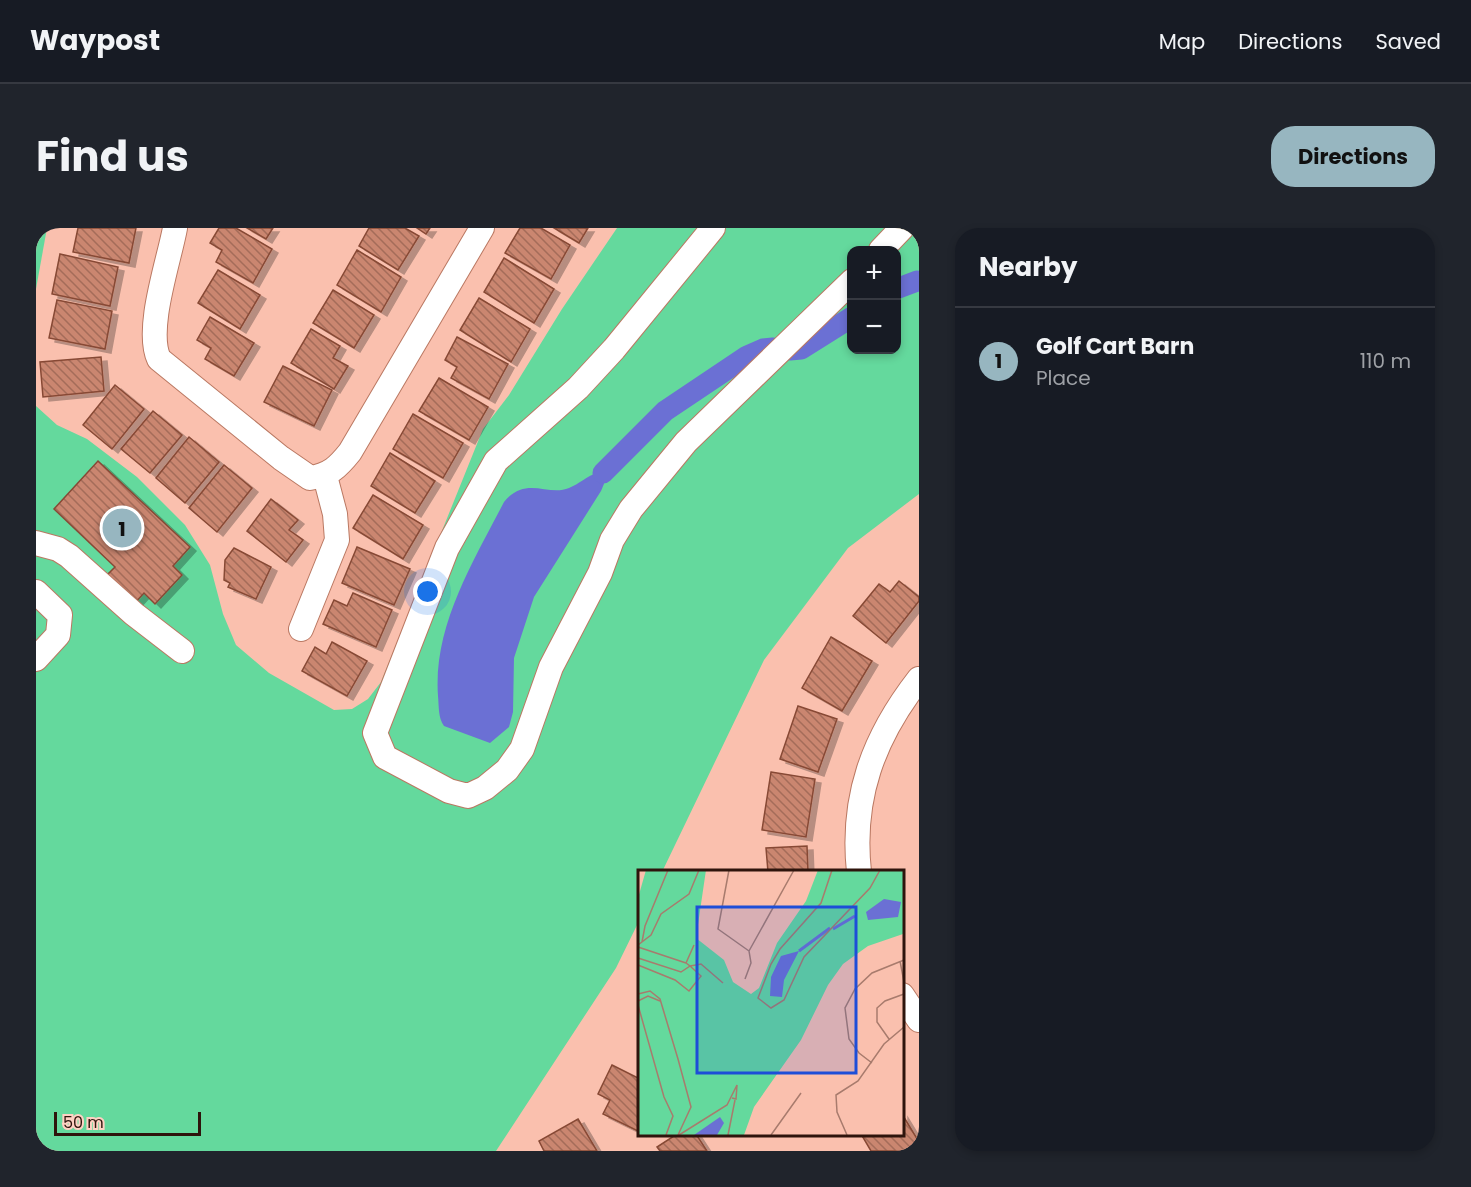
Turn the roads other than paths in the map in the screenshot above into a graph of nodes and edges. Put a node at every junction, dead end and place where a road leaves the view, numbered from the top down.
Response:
1 (175, 228) edge
2 (482, 228) edge
3 (713, 228) edge
4 (902, 228) edge
5 (885, 246) edge
6 (847, 286) edge
7 (325, 476) junction
8 (36, 543) edge
9 (36, 592) edge
10 (301, 629) dead end
11 (182, 651) dead end
12 (36, 659) edge
13 (919, 680) edge
14 (859, 870) edge
15 (904, 998) edge
16 (919, 1020) edge

1 - 7 street
2 - 7 street
3 - 6 street
4 - 5 street
7 - 10 street
8 - 11 street
9 - 12 street
13 - 14 street
15 - 16 street

